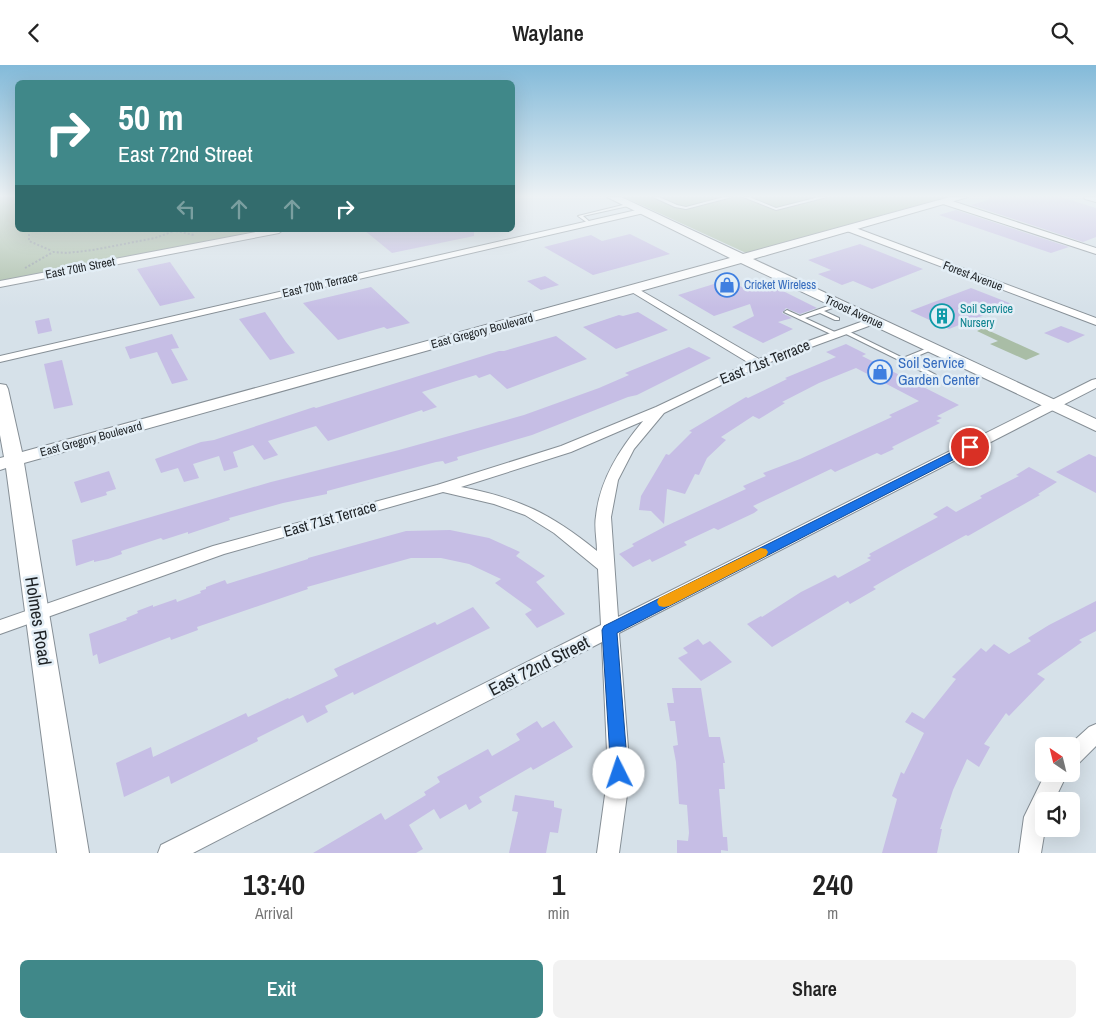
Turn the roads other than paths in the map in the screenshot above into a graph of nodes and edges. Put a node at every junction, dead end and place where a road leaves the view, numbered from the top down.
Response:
1 (260, 234) edge
2 (542, 234) edge
3 (689, 234) edge
4 (833, 234) edge
5 (863, 234) edge
6 (1043, 234) edge
7 (1096, 251) edge
8 (742, 259) junction
9 (0, 284) edge
10 (633, 289) junction
11 (820, 311) junction
12 (787, 312) dead end
13 (800, 318) junction
14 (873, 321) junction
15 (839, 322) junction
16 (1096, 322) edge
17 (932, 348) junction
18 (0, 359) edge
19 (903, 360) junction
20 (758, 363) junction
21 (933, 375) dead end
22 (1096, 383) edge
23 (0, 389) edge
24 (1052, 405) junction
25 (660, 410) junction
26 (1096, 426) edge
27 (7, 463) edge
28 (442, 488) junction
29 (605, 566) junction
30 (37, 613) junction
31 (0, 627) edge
32 (609, 630) junction
33 (1096, 733) edge
34 (1080, 748) edge
35 (1052, 783) edge
36 (73, 853) edge
37 (168, 853) edge
38 (608, 853) edge
39 (1030, 853) edge

1 - 9 street, East 70th Street
2 - 18 street, East 70th Terrace
3 - 8 main road, Troost Avenue
4 - 8 main road, East Gregory Boulevard
5 - 16 street, Forest Avenue
6 - 7 street
8 - 10 main road, East Gregory Boulevard
8 - 15 main road, Troost Avenue
10 - 20 street
10 - 27 main road, East Gregory Boulevard
11 - 13 lane
11 - 15 lane
11 - 15 lane
12 - 13 lane
13 - 15 lane
14 - 15 main road, Troost Avenue
14 - 15 street, East 71st Terrace
14 - 17 main road, Troost Avenue
15 - 19 lane
15 - 20 street, East 71st Terrace
17 - 19 lane
17 - 24 main road, Troost Avenue
19 - 21 lane
20 - 25 street, East 71st Terrace
22 - 24 street, East 72nd Street
23 - 27 main road, Holmes Road
24 - 26 main road, Troost Avenue
24 - 32 street, East 72nd Street
25 - 28 street, East 71st Terrace
25 - 29 street, East 71st Terrace
27 - 30 main road, Holmes Road
28 - 29 street
28 - 30 street, East 71st Terrace
29 - 32 street, East 71st Terrace
30 - 31 street, East 71st Terrace
30 - 36 main road, Holmes Road
32 - 37 street, East 72nd Street
32 - 38 street, East 71st Terrace
33 - 34 street
35 - 39 street

